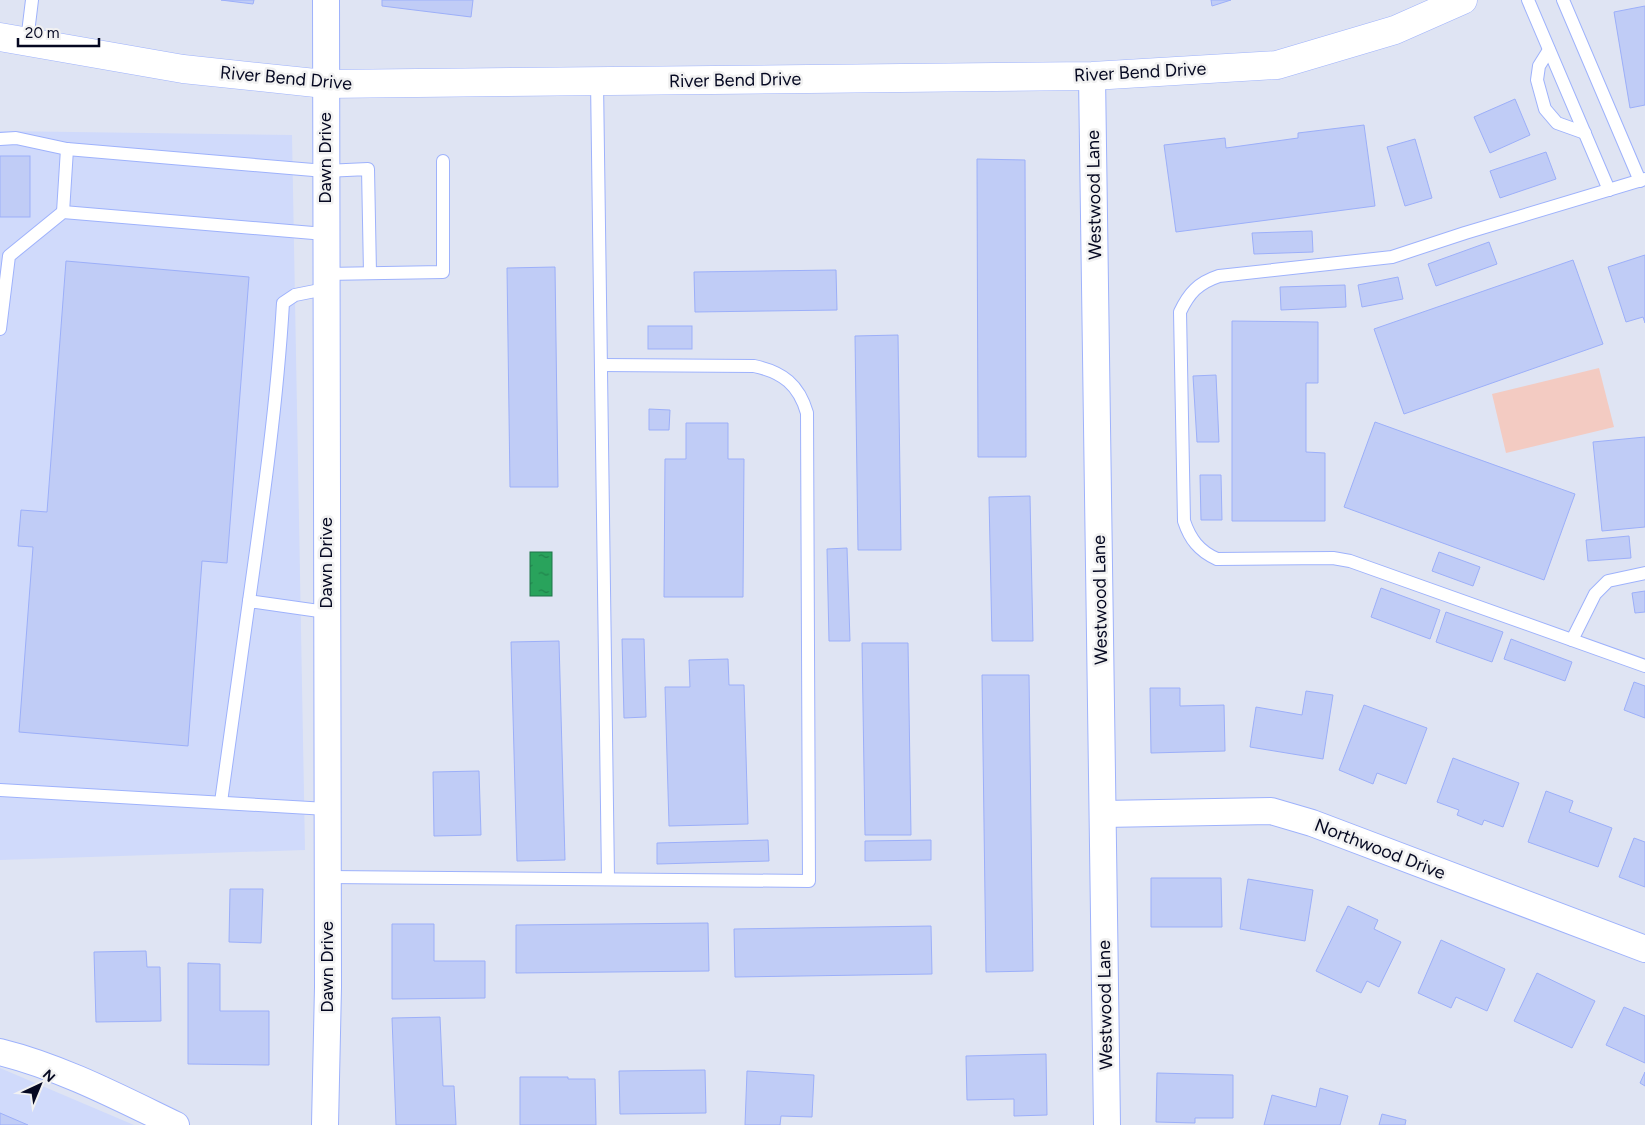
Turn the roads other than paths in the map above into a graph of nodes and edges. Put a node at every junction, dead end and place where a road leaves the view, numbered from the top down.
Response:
1 (32, 0) edge
2 (326, 0) edge
3 (1463, 0) edge
4 (1528, 0) edge
5 (1563, 0) edge
6 (0, 37) edge
7 (27, 42) junction
8 (1549, 50) junction
9 (1092, 76) junction
10 (597, 81) junction
11 (325, 84) junction
12 (1585, 133) junction
13 (0, 139) edge
14 (68, 149) junction
15 (443, 161) dead end
16 (325, 171) junction
17 (1642, 180) edge
18 (1609, 190) junction
19 (63, 212) junction
20 (325, 234) junction
21 (4, 256) edge
22 (370, 273) junction
23 (325, 281) junction
24 (0, 329) edge
25 (601, 365) junction
26 (1645, 573) edge
27 (249, 601) junction
28 (326, 612) junction
29 (1572, 640) junction
30 (1645, 666) edge
31 (0, 790) edge
32 (221, 802) junction
33 (327, 809) junction
34 (1103, 814) junction
35 (327, 877) junction
36 (608, 879) junction
37 (1645, 949) edge
38 (0, 1052) edge
39 (176, 1125) edge
40 (325, 1125) edge
41 (1107, 1125) edge

1 - 7 lane
2 - 11 street, Dawn Drive
3 - 9 street, River Bend Drive
4 - 8 lane
5 - 17 lane
6 - 7 street, River Bend Drive
7 - 11 street, River Bend Drive
8 - 12 lane
8 - 12 lane
9 - 10 street, River Bend Drive
9 - 34 street, Westwood Lane
10 - 11 street, River Bend Drive
10 - 25 lane
11 - 16 street, Dawn Drive
12 - 18 lane
13 - 14 lane
14 - 16 lane
14 - 19 lane
15 - 22 lane
16 - 20 street, Dawn Drive
16 - 22 lane
17 - 18 lane
18 - 29 lane
19 - 20 lane
19 - 21 lane
20 - 23 street, Dawn Drive
21 - 24 lane
22 - 23 lane
23 - 27 lane
23 - 28 street, Dawn Drive
25 - 36 lane
25 - 36 lane
26 - 29 lane
27 - 28 lane
27 - 32 lane
28 - 33 street, Dawn Drive
29 - 30 lane
31 - 32 lane
32 - 33 lane
33 - 35 street, Dawn Drive
34 - 37 street, Northwood Drive
34 - 41 street, Westwood Lane
35 - 36 lane
35 - 40 street, Dawn Drive
38 - 39 street

